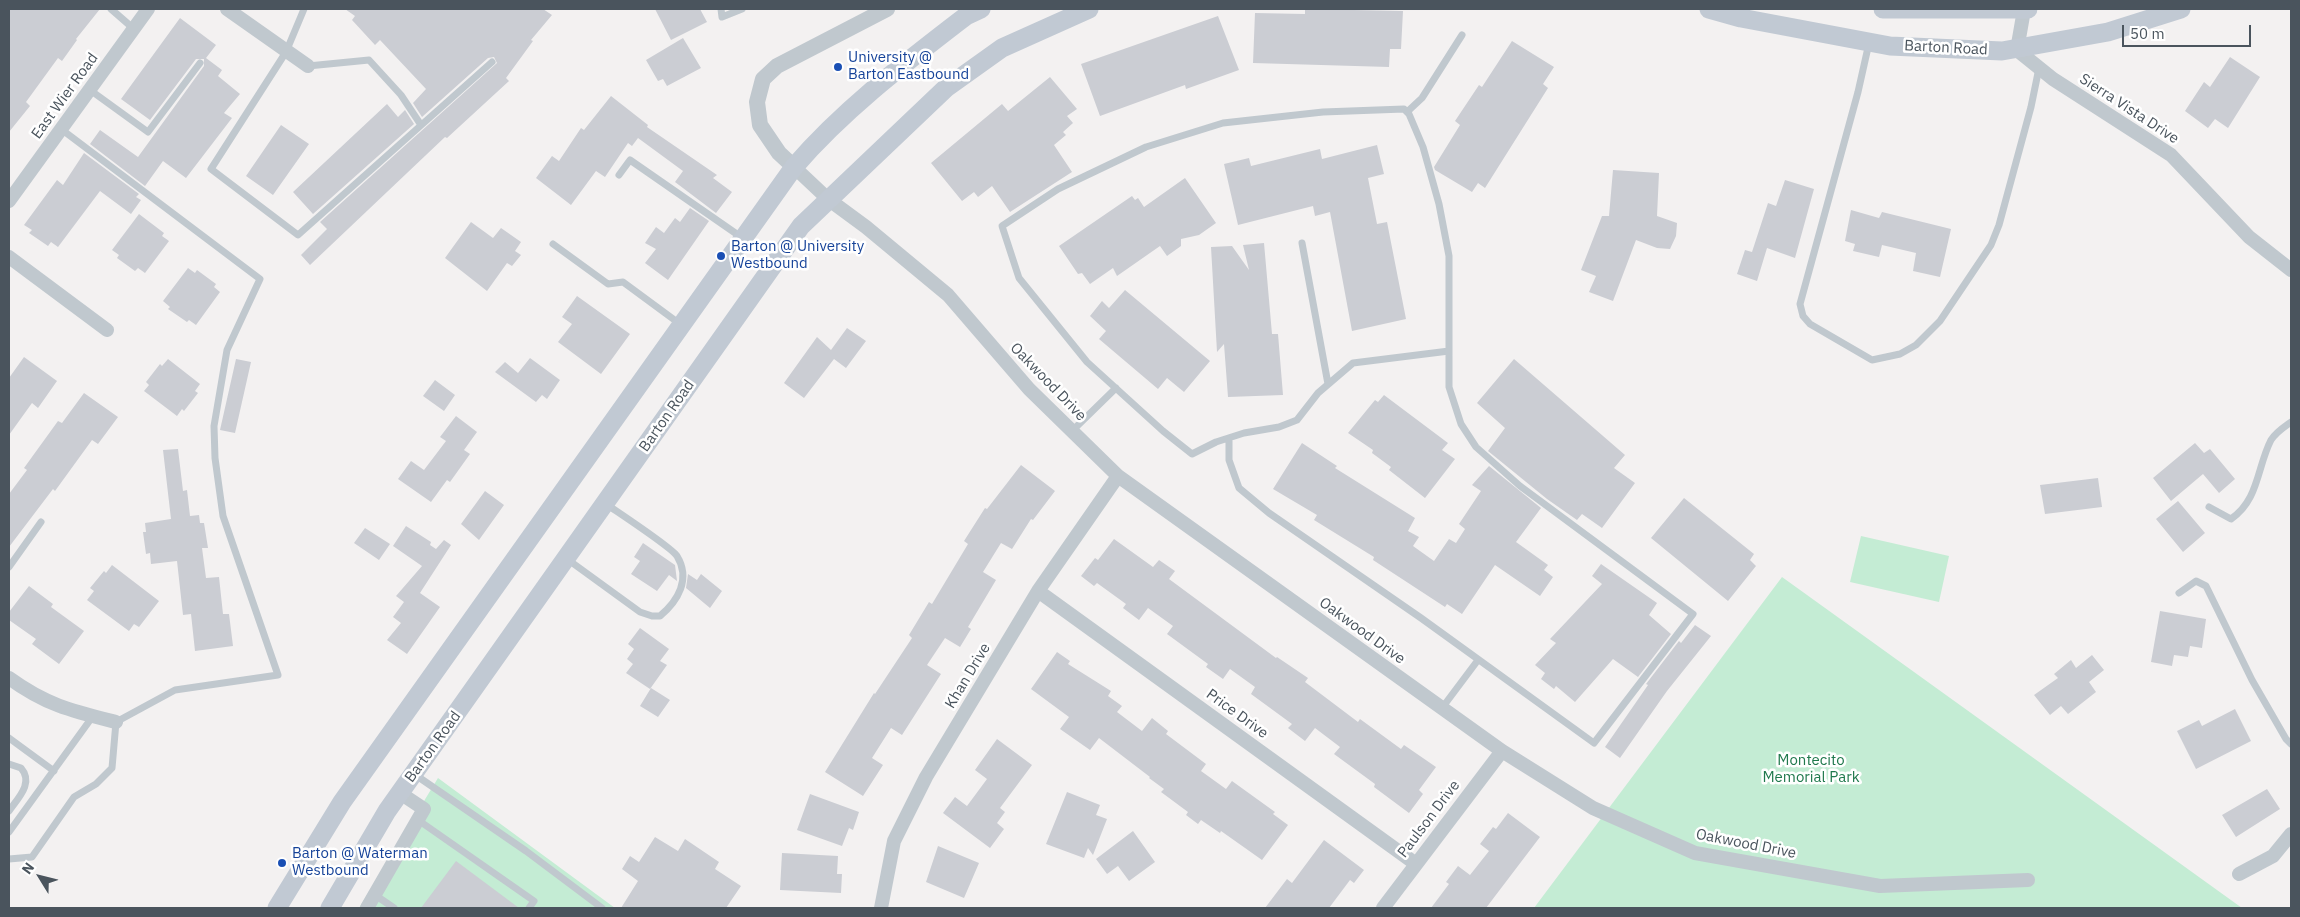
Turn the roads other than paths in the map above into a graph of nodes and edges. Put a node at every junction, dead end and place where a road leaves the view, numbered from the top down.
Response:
1 (111, 9) edge
2 (148, 9) edge
3 (227, 9) edge
4 (304, 9) edge
5 (721, 9) edge
6 (742, 9) edge
7 (887, 9) edge
8 (981, 9) edge
9 (1089, 9) edge
10 (1709, 9) edge
11 (1884, 9) edge
12 (2026, 9) edge
13 (2181, 9) edge
14 (134, 28) junction
15 (1462, 35) dead end
16 (1869, 42) junction
17 (2017, 50) junction
18 (286, 52) junction
19 (200, 62) dead end
20 (492, 62) dead end
21 (308, 66) joint
22 (2039, 67) junction
23 (90, 90) junction
24 (1406, 112) junction
25 (421, 125) junction
26 (61, 129) junction
27 (794, 167) junction
28 (619, 175) dead end
29 (828, 198) junction
30 (9, 201) edge
31 (744, 239) junction
32 (1302, 243) dead end
33 (553, 244) dead end
34 (9, 257) edge
35 (2291, 270) edge
36 (682, 326) junction
37 (107, 330) dead end
38 (1449, 351) junction
39 (1328, 384) junction
40 (1116, 388) junction
41 (2291, 422) edge
42 (1072, 431) junction
43 (1229, 438) junction
44 (1118, 476) junction
45 (606, 504) junction
46 (2209, 507) dead end
47 (41, 522) dead end
48 (567, 559) junction
49 (9, 567) edge
50 (1038, 591) junction
51 (2179, 593) dead end
52 (1478, 660) junction
53 (9, 678) edge
54 (1442, 708) junction
55 (93, 716) junction
56 (116, 722) junction
57 (9, 738) edge
58 (2291, 744) edge
59 (1502, 751) junction
60 (9, 764) edge
61 (54, 771) junction
62 (414, 774) junction
63 (400, 793) junction
64 (9, 811) edge
65 (418, 820) junction
66 (9, 832) edge
67 (2291, 834) edge
68 (9, 859) edge
69 (1416, 864) junction
70 (2239, 874) dead end
71 (2028, 880) dead end
72 (374, 895) junction
73 (277, 908) edge
74 (330, 908) edge
75 (367, 908) edge
76 (394, 908) edge
77 (529, 908) edge
78 (602, 908) edge
79 (881, 908) edge
80 (1383, 908) edge

1 - 14 lane
2 - 14 street, East Wier Road
3 - 18 street
4 - 18 lane
5 - 6 lane
7 - 27 street
8 - 27 main road
9 - 29 main road, Barton Road
10 - 16 main road, Barton Road
11 - 12 main road
12 - 17 street
13 - 17 main road, Barton Road
14 - 23 street, East Wier Road
15 - 24 lane
16 - 17 main road, Barton Road
16 - 22 lane
17 - 22 street, Sierra Vista Drive
18 - 21 street
18 - 25 lane
19 - 23 lane
20 - 25 lane
21 - 25 lane
22 - 35 street, Sierra Vista Drive
23 - 26 street, East Wier Road
24 - 38 lane
24 - 40 lane
26 - 30 street, East Wier Road
26 - 56 lane
27 - 29 street, Oakwood Drive
27 - 31 main road
28 - 31 lane
29 - 42 street, Oakwood Drive
29 - 45 main road, Barton Road
31 - 36 main road
32 - 39 lane
33 - 36 lane
34 - 37 street
36 - 73 main road
38 - 39 lane
38 - 52 lane
39 - 43 lane
40 - 42 lane
40 - 43 lane
41 - 46 lane
42 - 44 street, Oakwood Drive
43 - 52 lane
44 - 50 street, Khan Drive
44 - 54 street, Oakwood Drive
45 - 48 main road, Barton Road
45 - 48 lane
47 - 49 lane
48 - 62 main road, Barton Road
50 - 69 street, Price Drive
50 - 79 street, Khan Drive
51 - 58 lane
52 - 54 lane
53 - 55 street
54 - 59 street, Oakwood Drive
55 - 56 street
55 - 61 lane
56 - 68 lane
57 - 61 lane
59 - 69 street, Paulson Drive
59 - 71 street, Oakwood Drive
60 - 64 lane
61 - 66 lane
62 - 63 main road, Barton Road
62 - 78 lane
63 - 65 street
63 - 74 main road, Barton Road
65 - 72 street
65 - 77 lane
67 - 70 street
69 - 80 street, Paulson Drive
72 - 75 street
72 - 76 lane

